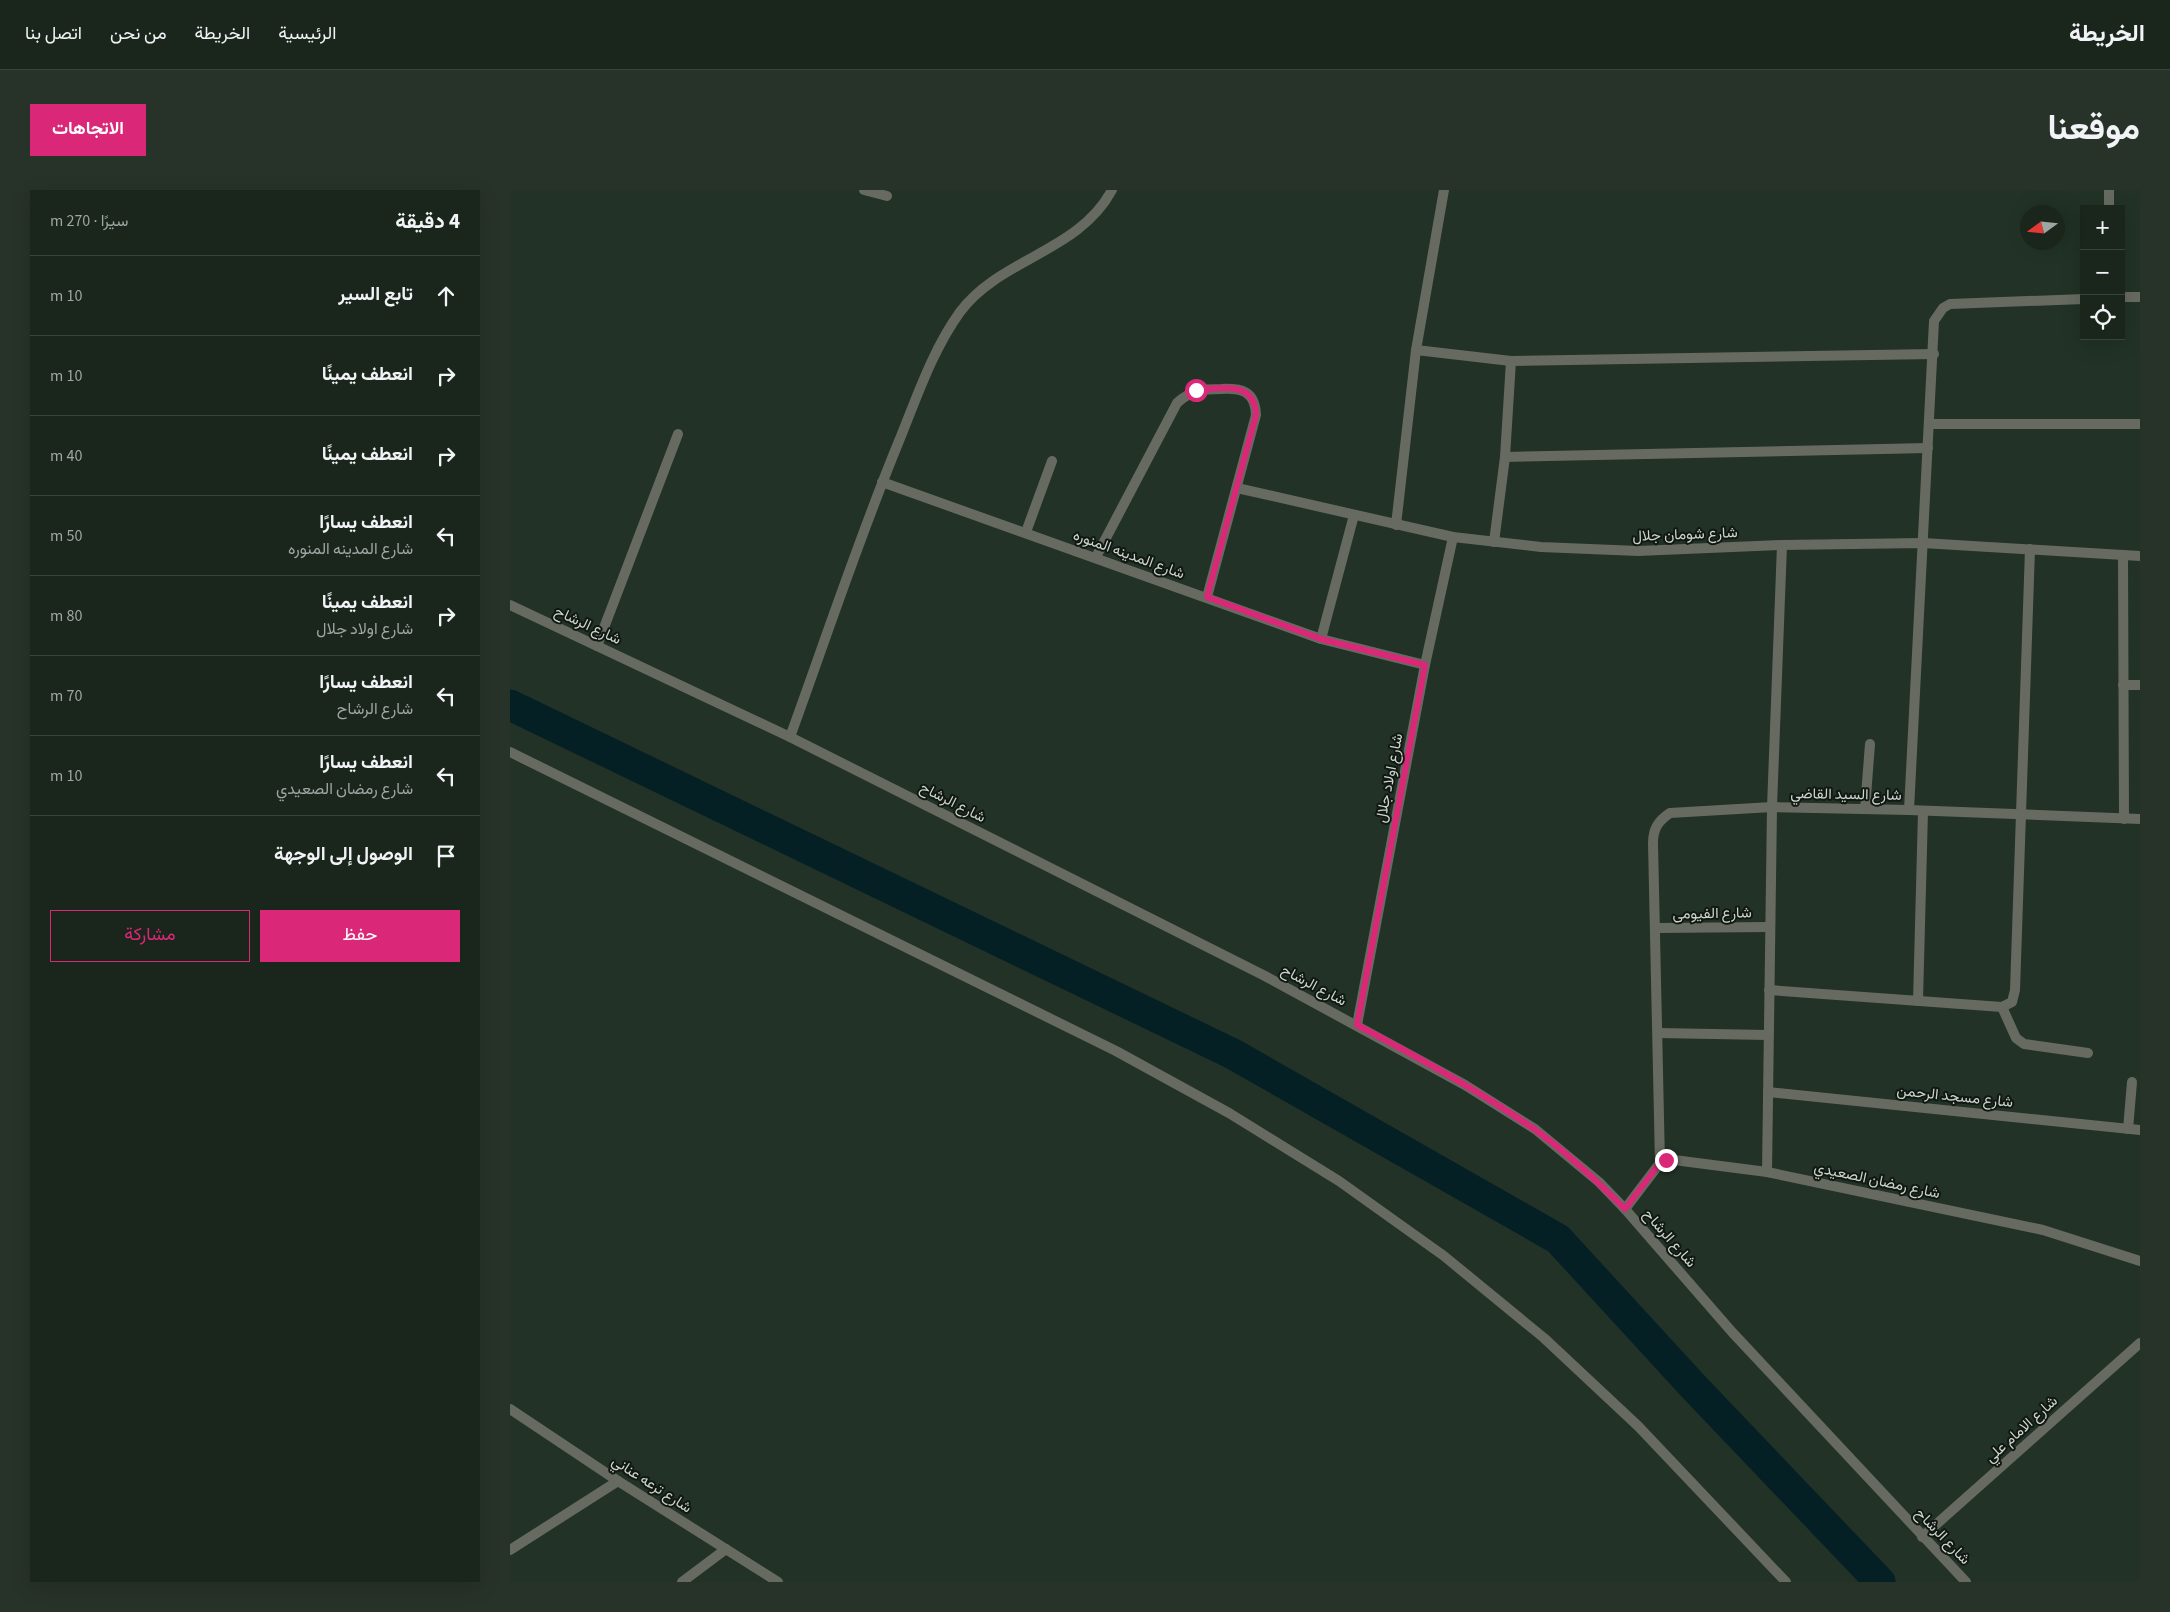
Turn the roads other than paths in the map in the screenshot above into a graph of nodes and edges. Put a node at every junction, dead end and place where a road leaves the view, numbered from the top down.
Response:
1 (864, 190) edge
2 (1112, 190) edge
3 (1444, 190) edge
4 (2109, 190) edge
5 (886, 196) dead end
6 (2109, 205) edge
7 (2140, 296) edge
8 (2125, 297) edge
9 (2080, 298) edge
10 (1416, 350) junction
11 (1934, 354) junction
12 (1511, 360) junction
13 (1930, 424) junction
14 (2140, 424) edge
15 (678, 434) dead end
16 (1928, 448) junction
17 (1505, 457) junction
18 (1052, 461) dead end
19 (882, 482) junction
20 (1237, 488) junction
21 (1354, 515) junction
22 (1396, 524) junction
23 (1026, 532) junction
24 (1453, 537) junction
25 (1494, 542) junction
26 (1923, 543) junction
27 (1782, 545) junction
28 (2030, 550) junction
29 (2123, 555) junction
30 (2140, 556) edge
31 (1096, 557) junction
32 (1207, 597) junction
33 (510, 605) edge
34 (1321, 639) junction
35 (597, 646) junction
36 (1425, 665) junction
37 (2140, 685) edge
38 (2123, 686) junction
39 (790, 737) junction
40 (1870, 744) dead end
41 (510, 752) edge
42 (1772, 807) junction
43 (1866, 809) junction
44 (1909, 810) junction
45 (1923, 811) junction
46 (2022, 815) junction
47 (2124, 819) junction
48 (2140, 819) edge
49 (1770, 927) junction
50 (1656, 928) junction
51 (1769, 990) junction
52 (1918, 1001) junction
53 (2002, 1007) junction
54 (1357, 1025) junction
55 (1658, 1033) junction
56 (1768, 1035) junction
57 (2088, 1053) dead end
58 (2132, 1082) dead end
59 (1768, 1092) junction
60 (2128, 1128) junction
61 (2140, 1130) edge
62 (1660, 1163) junction
63 (1767, 1172) junction
64 (1625, 1209) junction
65 (2140, 1261) edge
66 (2140, 1344) edge
67 (510, 1410) edge
68 (618, 1481) junction
69 (1922, 1537) junction
70 (726, 1549) junction
71 (510, 1550) edge
72 (682, 1582) edge
73 (778, 1582) edge
74 (1786, 1582) edge
75 (1966, 1582) edge

1 - 5 street
2 - 19 street
3 - 10 street
4 - 6 street
7 - 8 street
9 - 11 street
10 - 12 street
10 - 22 street
11 - 12 street
11 - 13 street
12 - 17 street
13 - 14 street
13 - 16 street
15 - 35 street
16 - 17 street
16 - 26 street
17 - 25 street
18 - 23 street
19 - 23 street, شارع المدينه المنوره
19 - 39 street
20 - 21 street, شارع شومان جلال
20 - 31 street
20 - 32 street
21 - 22 street, شارع شومان جلال
21 - 34 street
22 - 24 street, شارع شومان جلال
23 - 31 street, شارع المدينه المنوره
24 - 25 street, شارع شومان جلال
24 - 36 street, شارع اولاد جلال
25 - 27 street, شارع شومان جلال
26 - 27 street, شارع شومان جلال
26 - 28 street, شارع شومان جلال
26 - 44 street
27 - 42 street
28 - 29 street, شارع شومان جلال
28 - 46 street
29 - 30 street, شارع شومان جلال
29 - 38 street
31 - 32 street, شارع المدينه المنوره
32 - 34 street, شارع المدينه المنوره
33 - 35 street, شارع الرشاح
34 - 36 street, شارع المدينه المنوره
35 - 39 street, شارع الرشاح
36 - 54 street, شارع اولاد جلال
37 - 38 street
38 - 47 street
39 - 54 street, شارع الرشاح
40 - 43 street
41 - 74 street
42 - 43 street, شارع السيد القاضي
42 - 49 street
42 - 50 street, شارع السيد القاضي
43 - 44 street, شارع السيد القاضي
44 - 45 street, شارع السيد القاضي
45 - 46 street, شارع السيد القاضي
45 - 52 street
46 - 47 street, شارع السيد القاضي
46 - 53 street
47 - 48 street, شارع السيد القاضي
49 - 50 street, شارع الفيومى
49 - 51 street
50 - 55 street
51 - 52 street
51 - 56 street
52 - 53 street
53 - 57 street
54 - 64 street, شارع الرشاح
55 - 56 street
55 - 62 street
56 - 59 street
58 - 60 street
59 - 60 street, شارع مسجد الرحمن
59 - 63 street
60 - 61 street, شارع مسجد الرحمن
62 - 63 street, شارع رمضان الصعيدي
62 - 64 street
63 - 65 street, شارع رمضان الصعيدي
64 - 69 street, شارع الرشاح
66 - 69 street, شارع الامام علي
67 - 68 street, شارع ترعه عناني
68 - 70 street, شارع ترعه عناني
68 - 71 street
69 - 75 street, شارع الرشاح
70 - 72 street
70 - 73 street, شارع ترعه عناني

